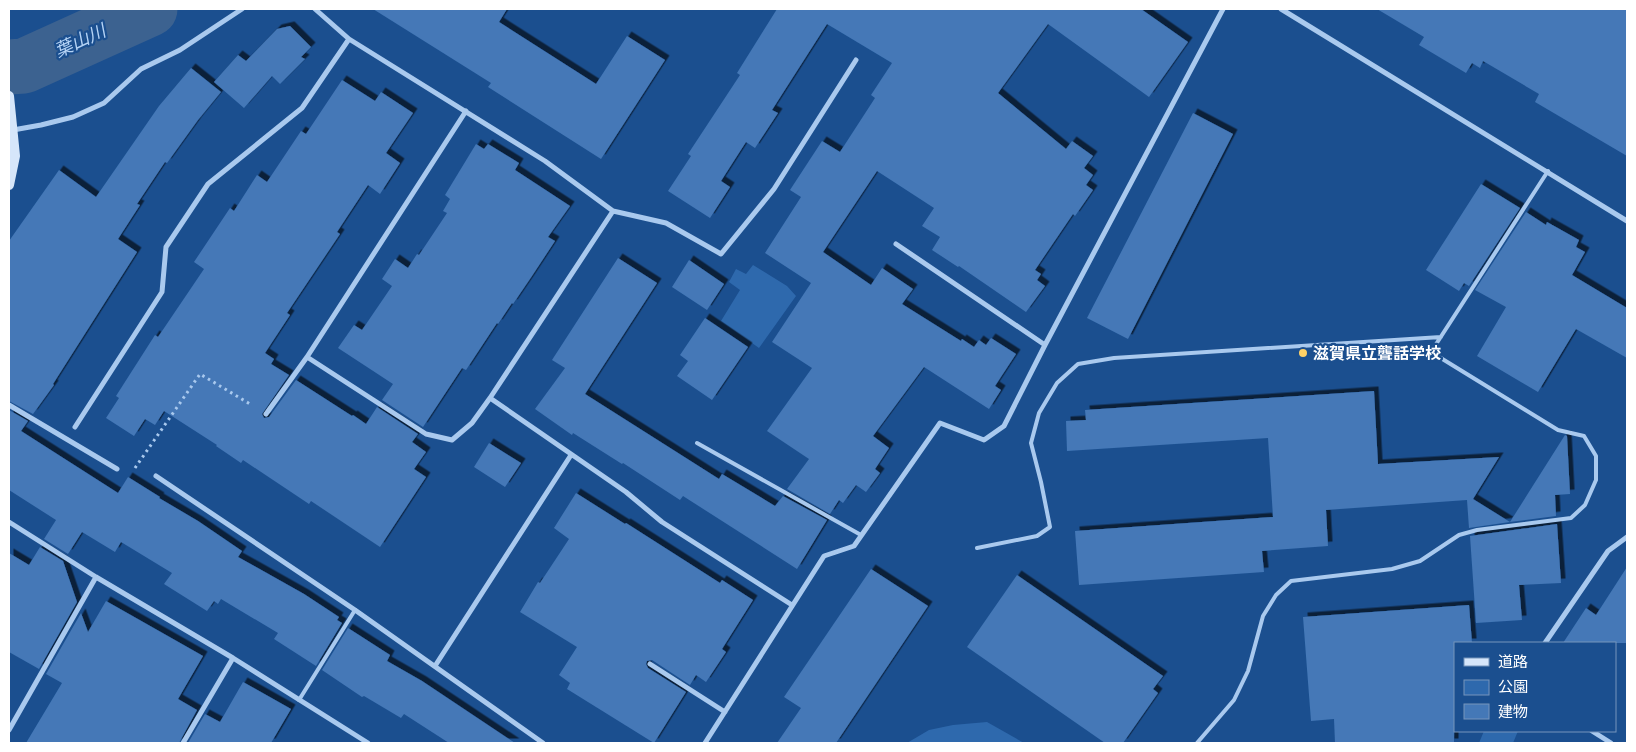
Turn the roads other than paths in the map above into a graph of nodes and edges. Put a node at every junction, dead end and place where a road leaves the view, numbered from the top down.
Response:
1 (242, 9) edge
2 (315, 9) edge
3 (1223, 9) edge
4 (1281, 9) edge
5 (349, 39) junction
6 (856, 60) dead end
7 (9, 99) edge
8 (466, 111) junction
9 (13, 130) junction
10 (1548, 172) junction
11 (9, 185) edge
12 (613, 211) junction
13 (1627, 221) edge
14 (896, 244) dead end
15 (1441, 337) junction
16 (1044, 345) junction
17 (307, 356) junction
18 (490, 398) junction
19 (9, 405) edge
20 (266, 414) road end
21 (75, 428) dead end
22 (697, 443) dead end
23 (571, 455) junction
24 (117, 469) dead end
25 (156, 476) dead end
26 (9, 522) edge
27 (861, 536) junction
28 (1627, 537) edge
29 (977, 548) dead end
30 (96, 577) junction
31 (792, 605) junction
32 (355, 610) junction
33 (1546, 642) edge
34 (233, 658) junction
35 (650, 664) dead end
36 (435, 666) junction
37 (299, 700) junction
38 (725, 712) junction
39 (9, 730) edge
40 (1594, 732) edge
41 (183, 743) edge
42 (368, 743) edge
43 (543, 743) edge
44 (705, 743) edge
45 (1197, 743) edge
46 (1611, 743) edge

1 - 9 street
2 - 5 street
3 - 16 street
4 - 10 street
5 - 8 street
5 - 21 street
6 - 12 street
7 - 9 main road
8 - 12 street
8 - 17 street
9 - 11 main road
10 - 13 street
10 - 15 lane
12 - 18 street
14 - 16 street
15 - 29 lane
15 - 45 lane
16 - 27 street
17 - 18 street
17 - 20 street
18 - 23 street
19 - 24 street
22 - 27 lane
23 - 31 street
23 - 36 street
25 - 32 street
26 - 30 street
27 - 31 street
28 - 33 street
30 - 34 street
30 - 39 street
31 - 38 street
32 - 36 street
32 - 37 lane
34 - 37 street
34 - 41 street
35 - 38 street
36 - 43 street
37 - 42 street
38 - 44 street
40 - 46 street

